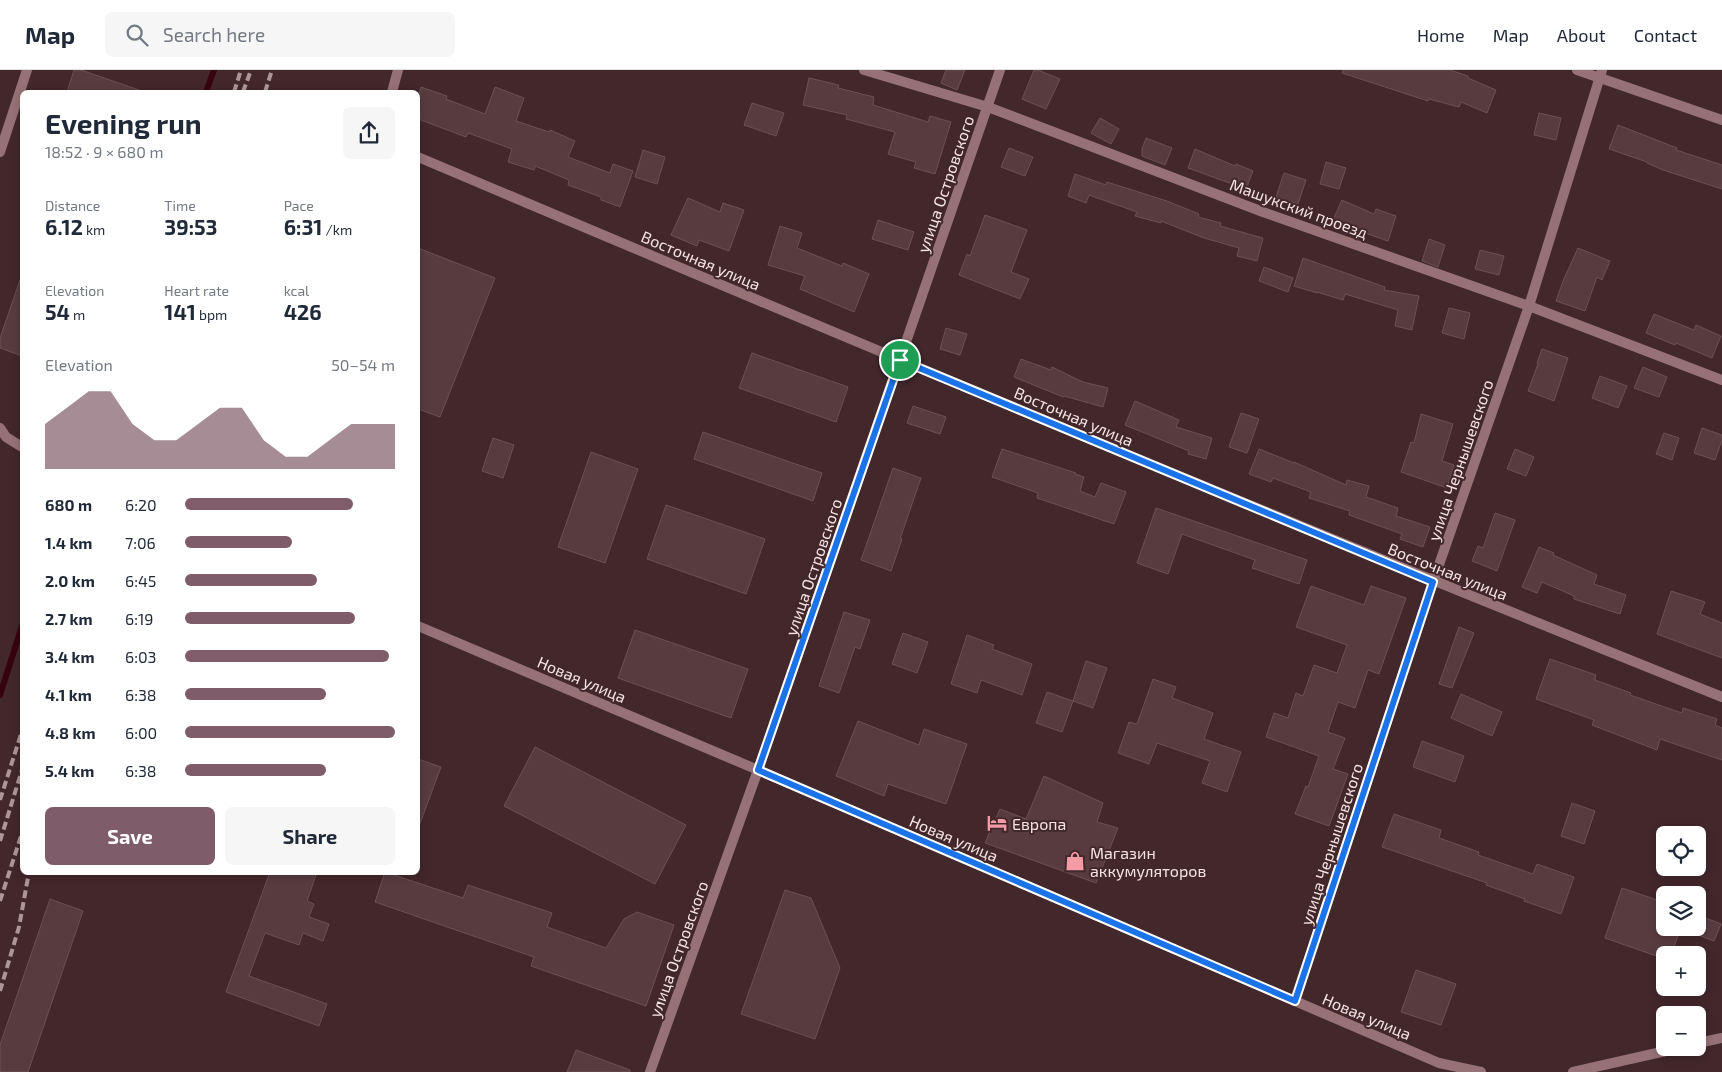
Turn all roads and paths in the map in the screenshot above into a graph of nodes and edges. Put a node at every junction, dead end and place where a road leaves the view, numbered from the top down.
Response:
1 (27, 70) edge
2 (398, 70) edge
3 (864, 70) edge
4 (1000, 70) edge
5 (1577, 70) edge
6 (1600, 74) edge
7 (20, 90) edge
8 (393, 90) edge
9 (20, 91) edge
10 (988, 107) junction
11 (1722, 120) edge
12 (0, 152) edge
13 (420, 159) edge
14 (1529, 306) junction
15 (900, 360) junction
16 (1722, 380) edge
17 (0, 428) edge
18 (20, 445) edge
19 (1433, 582) junction
20 (420, 627) edge
21 (1722, 697) edge
22 (758, 770) junction
23 (1295, 1001) junction
24 (1722, 1038) edge
25 (1706, 1041) edge
26 (1656, 1053) edge
27 (650, 1072) edge
28 (1481, 1072) edge
29 (1573, 1072) edge

1 - 7 street
2 - 8 street
3 - 10 street, Машукский проезд
4 - 10 street, улица Островского
5 - 6 street
6 - 11 street
6 - 14 street, улица Чернышевского
9 - 12 street
10 - 14 street, Машукский проезд
10 - 15 street, улица Островского
13 - 15 street, Восточная улица
14 - 16 street, Машукский проезд
14 - 19 street, улица Чернышевского
15 - 19 street, Восточная улица
15 - 22 street, улица Островского
17 - 18 street
19 - 21 street, Восточная улица
19 - 23 street, улица Чернышевского
20 - 22 street, Новая улица
22 - 23 street, Новая улица
22 - 27 street, улица Островского
23 - 28 street, Новая улица
24 - 25 street
26 - 29 street

